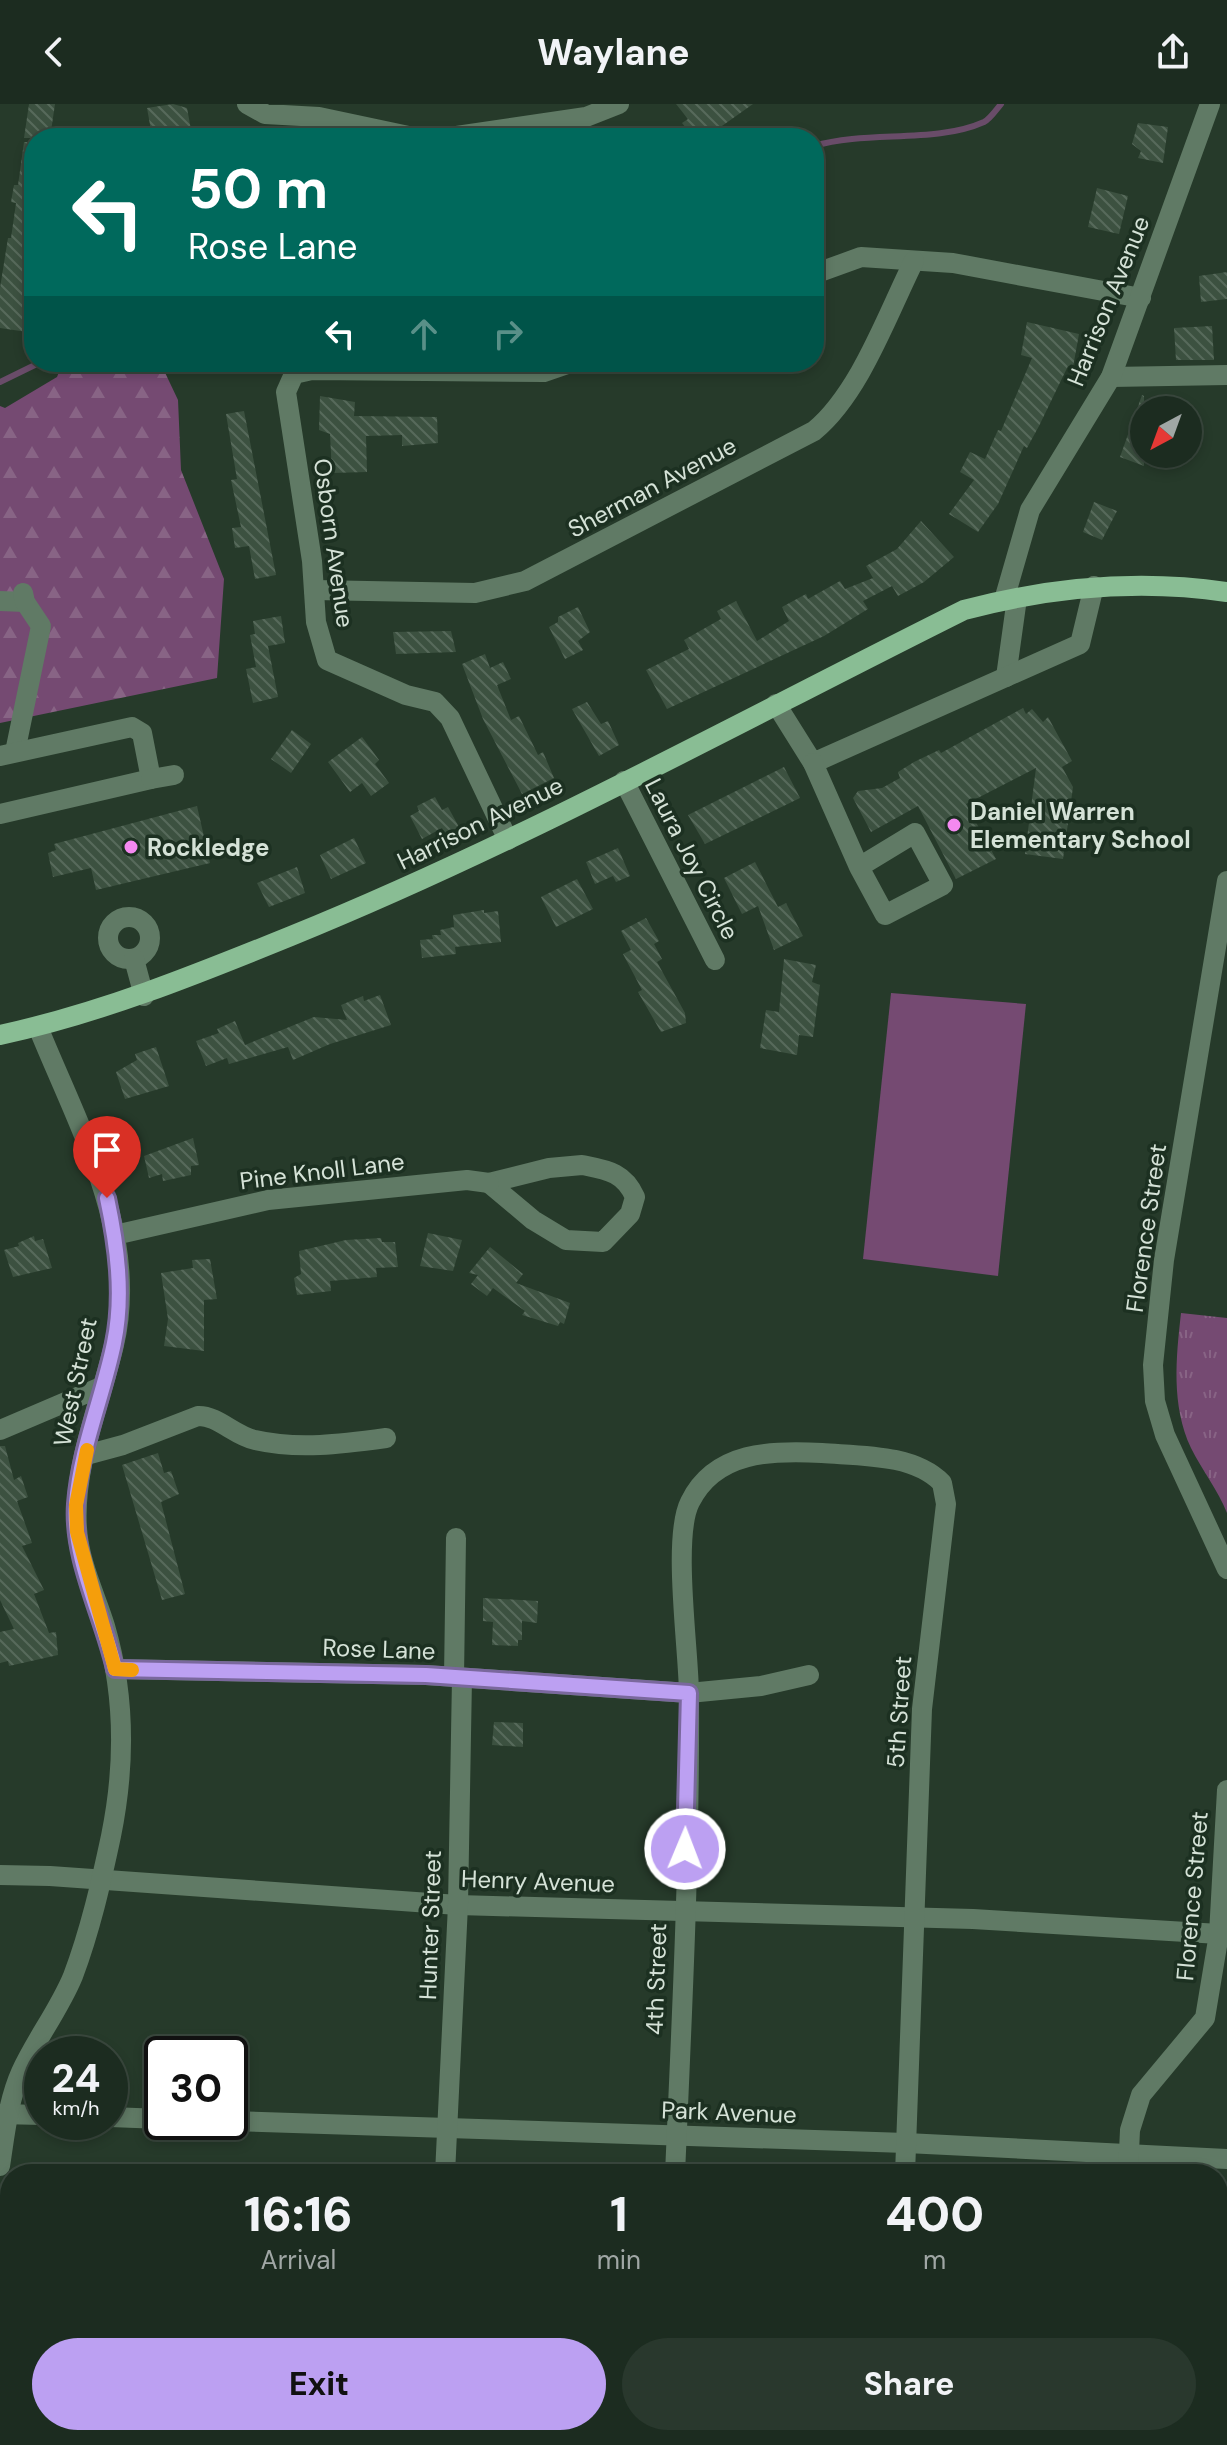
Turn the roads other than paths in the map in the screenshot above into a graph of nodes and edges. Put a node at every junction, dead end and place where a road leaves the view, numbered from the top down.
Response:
1 (619, 104) edge
2 (1210, 104) edge
3 (250, 106) edge
4 (371, 128) edge
5 (511, 128) edge
6 (914, 261) junction
7 (824, 270) edge
8 (1141, 298) junction
9 (303, 372) edge
10 (1227, 375) edge
11 (1111, 377) junction
12 (1094, 586) junction
13 (314, 590) junction
14 (1227, 592) edge
15 (1010, 599) junction
16 (0, 601) edge
17 (1006, 677) junction
18 (776, 704) junction
19 (8, 754) edge
20 (813, 763) junction
21 (174, 775) dead end
22 (151, 779) junction
23 (624, 781) junction
24 (0, 814) edge
25 (508, 840) junction
26 (859, 867) dead end
27 (1227, 881) edge
28 (134, 959) dead end
29 (715, 960) dead end
30 (144, 996) junction
31 (38, 1027) junction
32 (0, 1035) edge
33 (489, 1183) junction
34 (115, 1235) junction
35 (101, 1387) junction
36 (0, 1430) edge
37 (386, 1438) dead end
38 (86, 1455) junction
39 (723, 1465) joint
40 (456, 1538) dead end
41 (1227, 1569) edge
42 (115, 1669) junction
43 (809, 1675) dead end
44 (458, 1678) junction
45 (689, 1693) junction
46 (1227, 1790) edge
47 (0, 1875) edge
48 (101, 1879) junction
49 (458, 1905) junction
50 (684, 1911) junction
51 (915, 1917) junction
52 (1219, 1934) junction
53 (4, 2114) edge
54 (24, 2115) edge
55 (248, 2122) edge
56 (447, 2129) junction
57 (677, 2137) junction
58 (906, 2143) junction
59 (1227, 2159) edge
60 (0, 2164) edge
61 (445, 2164) edge
62 (676, 2164) edge
63 (905, 2164) edge
64 (1118, 2164) edge
65 (1128, 2164) edge
66 (1144, 2164) edge

1 - 5 street
2 - 8 street, Harrison Avenue
3 - 4 street
6 - 7 street
6 - 8 street
6 - 13 street, Sherman Avenue
8 - 11 street, Harrison Avenue
9 - 13 street, Osborn Avenue
10 - 11 street
11 - 15 street, Harrison Avenue
12 - 14 main road, Harrison Avenue
12 - 15 main road, Harrison Avenue
12 - 17 street
13 - 25 street, Osborn Avenue
15 - 17 street, Harrison Avenue
15 - 18 main road, Harrison Avenue
16 - 19 street
17 - 20 street
18 - 20 street
18 - 23 main road, Harrison Avenue
19 - 22 street
20 - 26 street
21 - 22 street
22 - 24 street
23 - 25 main road, Harrison Avenue
23 - 29 street, Laura Joy Circle
25 - 30 main road, Harrison Avenue
27 - 41 street, Florence Street
28 - 30 street
30 - 31 main road, Harrison Avenue
31 - 32 main road, Harrison Avenue
31 - 34 street, West Street
33 - 33 street, Pine Knoll Lane
33 - 34 street, Pine Knoll Lane
34 - 35 street, West Street
35 - 36 street
35 - 38 street, West Street
37 - 38 street
38 - 42 street, West Street
39 - 45 street, 4th Street
39 - 51 street, 5th Street
40 - 44 street, Hunter Street
42 - 44 street, Rose Lane
42 - 48 street, West Street
43 - 45 street, Rose Lane
44 - 45 street, Rose Lane
44 - 49 street, Hunter Street
45 - 50 street, 4th Street
46 - 52 street, Florence Street
47 - 48 street, Henry Avenue
48 - 49 street, Henry Avenue
48 - 53 street, West Street
49 - 50 street, Henry Avenue
49 - 56 street, Hunter Street
50 - 51 street, Henry Avenue
50 - 57 street, 4th Street
51 - 52 street, Henry Avenue
51 - 58 street, 5th Street
52 - 65 street, Florence Street
53 - 54 street
53 - 60 street, West Street
55 - 56 street, Park Avenue
56 - 57 street, Park Avenue
56 - 61 street, Hunter Street
57 - 58 street, Park Avenue
57 - 62 street, 4th Street
58 - 63 street, 5th Street
58 - 64 street, Park Avenue
59 - 66 street, Park Avenue

